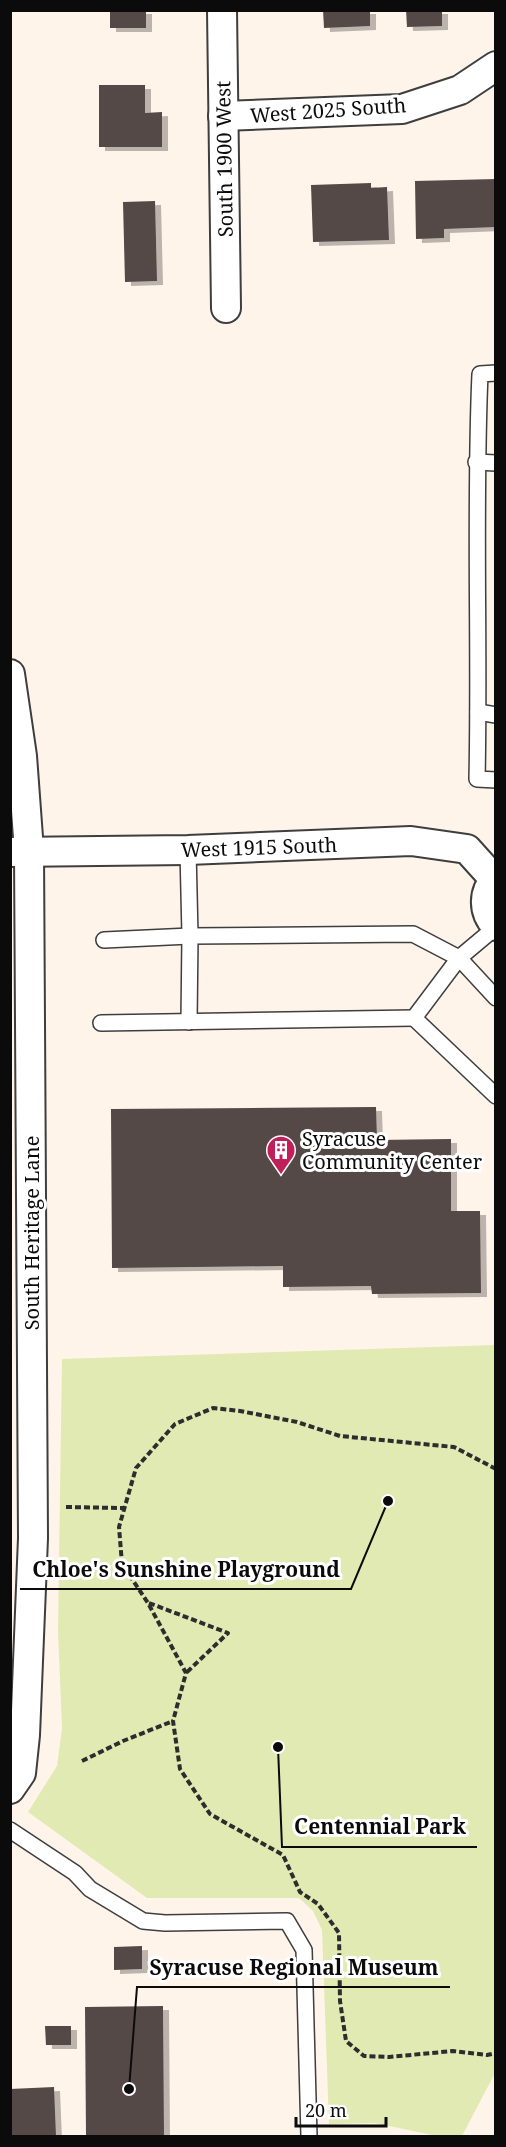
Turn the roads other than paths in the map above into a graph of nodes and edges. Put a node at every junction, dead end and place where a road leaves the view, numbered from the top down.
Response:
1 (222, 10) edge
2 (495, 66) edge
3 (224, 116) junction
4 (226, 308) dead end
5 (495, 374) edge
6 (476, 462) junction
7 (495, 463) edge
8 (10, 674) edge
9 (478, 712) junction
10 (495, 715) edge
11 (495, 780) edge
12 (188, 850) junction
13 (20, 851) edge
14 (495, 878) edge
15 (495, 926) edge
16 (190, 936) junction
17 (104, 940) dead end
18 (459, 958) junction
19 (495, 998) edge
20 (414, 1017) junction
21 (189, 1022) junction
22 (101, 1023) dead end
23 (495, 1096) edge
24 (22, 1538) edge
25 (10, 1790) edge
26 (10, 1830) edge
27 (309, 2136) edge

1 - 3 street, South 1900 West
2 - 3 street, West 2025 South
3 - 4 street, South 1900 West
5 - 6 lane
6 - 7 lane
6 - 9 lane
8 - 13 street, South Heritage Lane
9 - 10 lane
9 - 11 lane
12 - 13 street, West 1915 South
12 - 14 street, West 1915 South
12 - 16 lane
13 - 24 street, South Heritage Lane
14 - 15 street
15 - 18 lane
16 - 17 lane
16 - 18 lane
16 - 21 lane
18 - 19 lane
18 - 20 lane
20 - 21 lane
20 - 23 lane
21 - 22 lane
24 - 25 street, South Heritage Lane
26 - 27 lane

